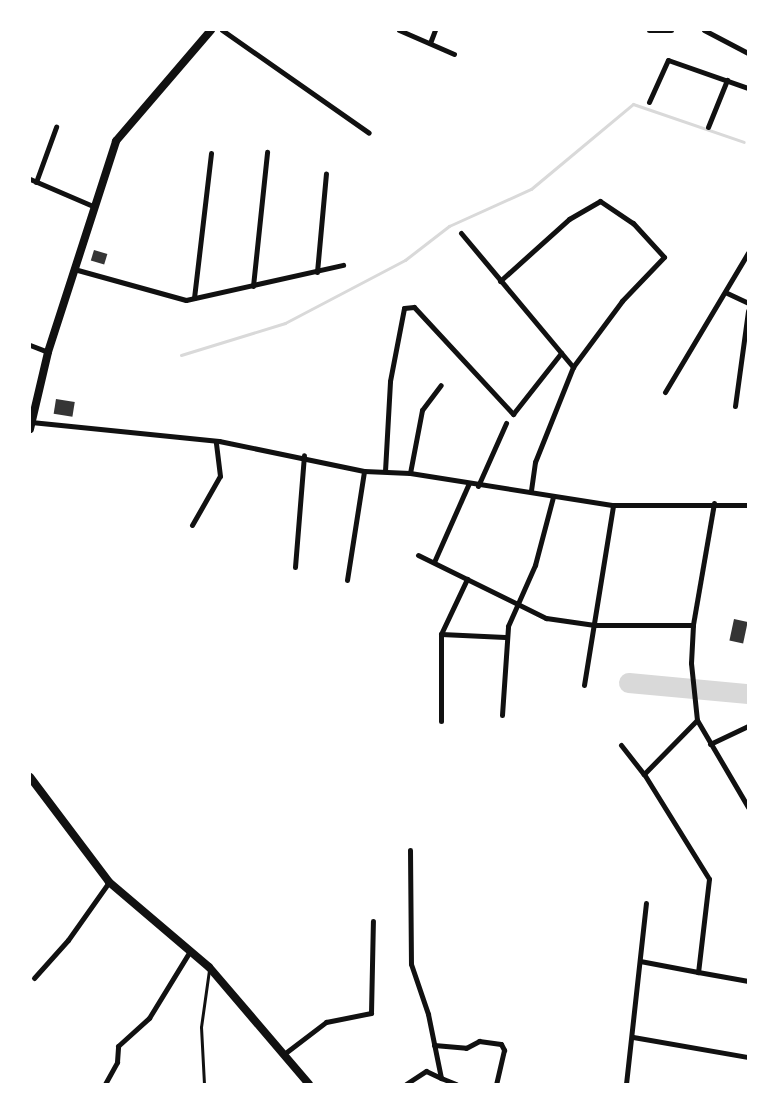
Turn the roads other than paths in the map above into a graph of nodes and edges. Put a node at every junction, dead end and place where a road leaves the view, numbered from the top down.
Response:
1 (211, 30) edge
2 (222, 30) edge
3 (399, 30) edge
4 (436, 30) edge
5 (649, 30) edge
6 (671, 30) edge
7 (704, 30) edge
8 (430, 43) junction
9 (748, 53) edge
10 (454, 54) dead end
11 (727, 80) junction
12 (748, 88) edge
13 (649, 102) dead end
14 (56, 127) dead end
15 (708, 127) dead end
16 (369, 133) dead end
17 (267, 152) dead end
18 (211, 153) dead end
19 (326, 173) dead end
20 (30, 179) edge
21 (36, 182) junction
22 (93, 206) junction
23 (460, 233) dead end
24 (748, 253) edge
25 (343, 265) dead end
26 (74, 269) junction
27 (317, 272) junction
28 (500, 281) junction
29 (253, 286) junction
30 (727, 293) junction
31 (194, 298) junction
32 (748, 303) edge
33 (748, 311) edge
34 (30, 345) edge
35 (48, 352) junction
36 (561, 353) junction
37 (573, 367) junction
38 (441, 385) dead end
39 (665, 392) dead end
40 (735, 406) dead end
41 (506, 423) dead end
42 (30, 425) edge
43 (216, 441) junction
44 (304, 456) junction
45 (364, 471) junction
46 (385, 471) junction
47 (410, 473) junction
48 (469, 483) junction
49 (478, 486) junction
50 (531, 492) junction
51 (553, 497) junction
52 (714, 503) junction
53 (613, 505) junction
54 (748, 505) edge
55 (192, 525) dead end
56 (418, 554) dead end
57 (434, 562) junction
58 (295, 567) dead end
59 (467, 579) junction
60 (347, 580) dead end
61 (516, 606) junction
62 (595, 625) junction
63 (693, 625) junction
64 (441, 634) junction
65 (505, 638) junction
66 (584, 685) dead end
67 (502, 715) dead end
68 (697, 720) junction
69 (441, 721) dead end
70 (748, 726) edge
71 (710, 744) junction
72 (621, 745) dead end
73 (644, 774) junction
74 (30, 777) edge
75 (748, 807) edge
76 (410, 850) dead end
77 (109, 882) junction
78 (646, 903) dead end
79 (373, 921) dead end
80 (190, 951) junction
81 (640, 961) junction
82 (209, 967) junction
83 (698, 972) junction
84 (34, 978) dead end
85 (748, 981) edge
86 (633, 1037) junction
87 (434, 1045) junction
88 (284, 1054) junction
89 (748, 1057) edge
90 (441, 1078) junction
91 (105, 1084) edge
92 (204, 1084) edge
93 (309, 1084) edge
94 (406, 1084) edge
95 (456, 1084) edge
96 (496, 1084) edge
97 (626, 1084) edge

1 - 22 street
2 - 16 street
3 - 8 street
4 - 8 street
5 - 6 street
7 - 9 street
8 - 10 street
11 - 12 street
11 - 13 street
11 - 15 street
14 - 21 street
17 - 29 street
18 - 31 street
19 - 27 street
20 - 21 street
21 - 22 street
22 - 26 street
23 - 28 street
24 - 30 street
25 - 27 street
26 - 31 street
26 - 35 street
27 - 29 street
28 - 36 street
28 - 37 street
29 - 31 street
30 - 32 street
30 - 39 street
33 - 40 street
34 - 35 street
35 - 42 street
36 - 37 street
36 - 46 street
37 - 50 street
38 - 47 street
41 - 49 street
42 - 43 street
43 - 44 street
43 - 55 street
44 - 45 street
44 - 58 street
45 - 46 street
45 - 60 street
46 - 47 street
47 - 48 street
48 - 49 street
48 - 57 street
49 - 50 street
50 - 51 street
51 - 53 street
51 - 61 street
52 - 53 street
52 - 54 street
52 - 63 street
53 - 62 street
56 - 57 street
57 - 59 street
59 - 61 street
59 - 64 street
61 - 62 street
61 - 65 street
62 - 63 street
62 - 66 street
63 - 68 street
64 - 65 street
64 - 69 street
65 - 67 street
68 - 71 street
68 - 73 street
70 - 71 street
71 - 75 street
72 - 73 street
73 - 83 street
74 - 77 street
76 - 87 street
77 - 80 street
77 - 84 street
78 - 81 street
79 - 88 street
80 - 82 street
80 - 91 street
81 - 83 street
81 - 86 street
82 - 88 street
82 - 92 lane
83 - 85 street
86 - 89 street
86 - 97 street
87 - 90 street
87 - 96 street
88 - 93 street
90 - 94 street
90 - 95 street

